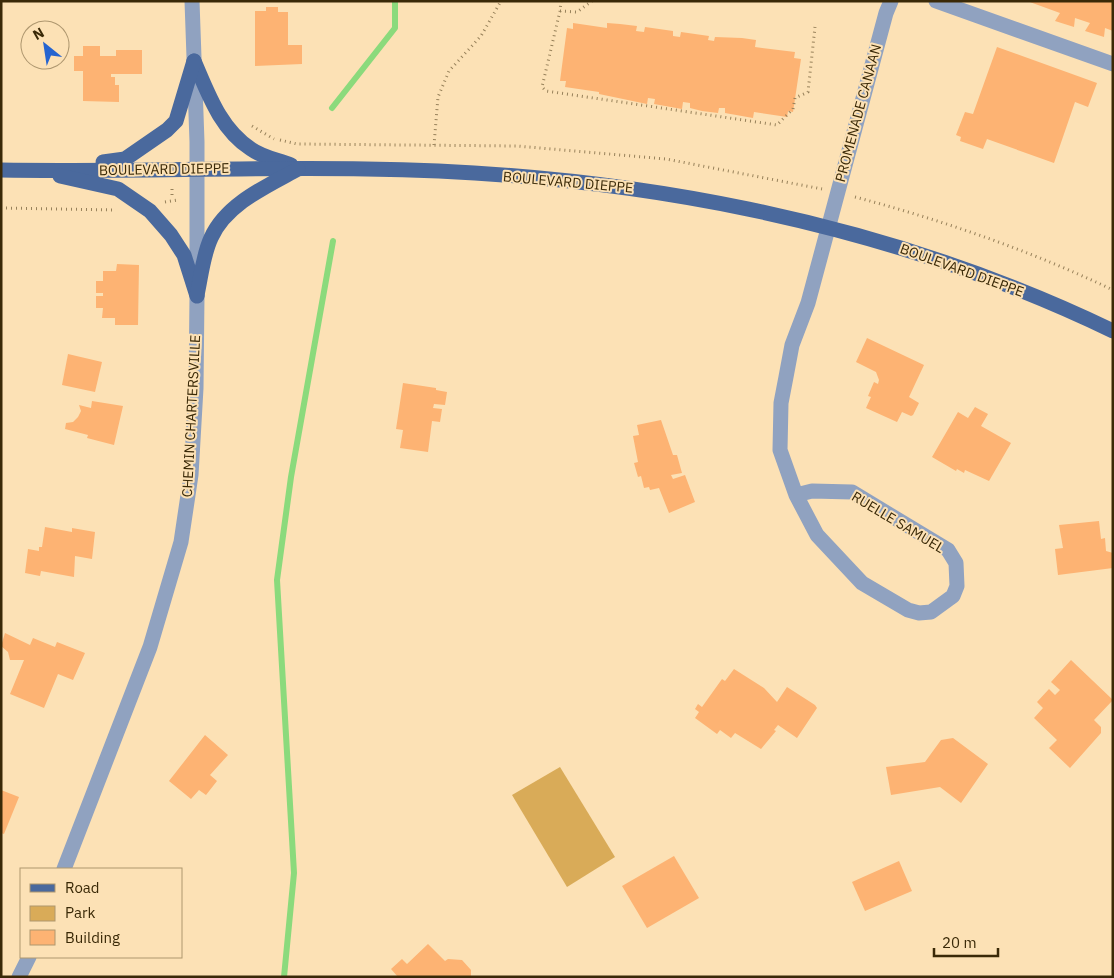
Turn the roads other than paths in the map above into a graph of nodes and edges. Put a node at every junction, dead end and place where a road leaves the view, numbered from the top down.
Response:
1 (192, 1) edge
2 (891, 1) edge
3 (936, 1) edge
4 (194, 61) junction
5 (1113, 64) edge
6 (197, 168) junction
7 (300, 169) junction
8 (1, 170) edge
9 (34, 171) junction
10 (828, 226) junction
11 (197, 296) junction
12 (1113, 331) edge
13 (796, 495) junction
14 (64, 868) edge
15 (28, 958) edge
16 (19, 977) edge

1 - 4 street, CHEMIN CHARTERSVILLE
2 - 10 street, PROMENADE CANAAN
3 - 5 street
4 - 6 street, CHEMIN CHARTERSVILLE
4 - 7 main road
4 - 9 main road
6 - 7 main road, BOULEVARD DIEPPE
6 - 9 main road, BOULEVARD DIEPPE
6 - 11 street, CHEMIN CHARTERSVILLE
7 - 10 main road, BOULEVARD DIEPPE
7 - 11 main road
8 - 9 main road, BOULEVARD DIEPPE
9 - 11 main road
10 - 12 main road, BOULEVARD DIEPPE
10 - 13 street, RUELLE SAMUEL
11 - 14 street, CHEMIN CHARTERSVILLE
13 - 13 street, RUELLE SAMUEL
15 - 16 street

